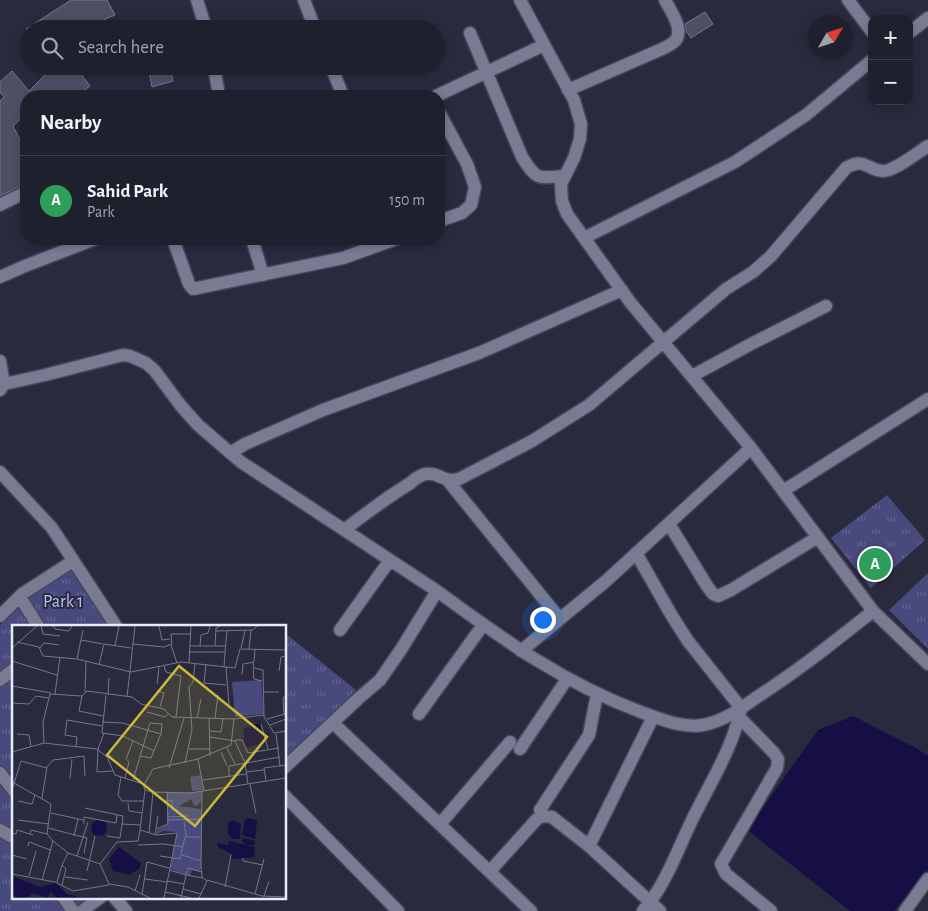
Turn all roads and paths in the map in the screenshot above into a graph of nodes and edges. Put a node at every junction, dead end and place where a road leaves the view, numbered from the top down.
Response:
1 (197, 0) edge
2 (304, 0) edge
3 (520, 0) edge
4 (664, 0) edge
5 (848, 0) edge
6 (928, 18) edge
7 (203, 20) edge
8 (312, 20) edge
9 (868, 27) edge
10 (913, 30) edge
11 (470, 33) dead end
12 (544, 45) junction
13 (868, 63) edge
14 (486, 72) junction
15 (214, 75) edge
16 (335, 75) edge
17 (215, 90) edge
18 (341, 90) edge
19 (568, 90) junction
20 (445, 92) edge
21 (445, 123) edge
22 (928, 146) edge
23 (564, 176) junction
24 (20, 195) edge
25 (0, 205) edge
26 (445, 220) edge
27 (584, 238) junction
28 (80, 245) edge
29 (175, 245) edge
30 (254, 245) edge
31 (380, 245) edge
32 (263, 275) junction
33 (0, 277) edge
34 (622, 290) junction
35 (826, 306) dead end
36 (664, 342) junction
37 (0, 361) edge
38 (692, 376) junction
39 (2, 387) edge
40 (928, 399) edge
41 (751, 448) junction
42 (230, 453) junction
43 (0, 473) edge
44 (449, 482) junction
45 (784, 490) junction
46 (669, 524) junction
47 (344, 530) junction
48 (818, 537) junction
49 (636, 553) junction
50 (73, 560) junction
51 (390, 560) junction
52 (437, 591) junction
53 (20, 597) junction
54 (873, 611) junction
55 (0, 616) edge
56 (560, 618) junction
57 (37, 625) edge
58 (115, 625) edge
59 (483, 625) junction
60 (340, 630) dead end
61 (521, 651) junction
62 (928, 664) edge
63 (12, 671) edge
64 (0, 680) edge
65 (567, 680) junction
66 (597, 694) junction
67 (740, 712) junction
68 (419, 714) dead end
69 (653, 717) junction
70 (333, 723) junction
71 (286, 766) edge
72 (0, 773) edge
73 (12, 788) edge
74 (286, 797) edge
75 (540, 810) dead end
76 (440, 824) junction
77 (0, 830) edge
78 (12, 837) edge
79 (589, 846) junction
80 (490, 871) junction
81 (928, 878) edge
82 (64, 898) edge
83 (100, 898) edge
84 (115, 898) edge
85 (646, 906) edge
86 (73, 911) edge
87 (82, 911) edge
88 (126, 911) edge
89 (398, 911) edge
90 (531, 911) edge
91 (660, 911) edge
92 (771, 911) edge
93 (905, 911) edge

1 - 7 street
2 - 8 street
3 - 12 street
4 - 19 street
5 - 9 street
6 - 10 street
11 - 14 street
12 - 14 street
12 - 19 street
13 - 27 street
14 - 20 street
14 - 23 street
15 - 17 street
16 - 18 street
19 - 23 street
21 - 26 street
22 - 36 street
23 - 27 street
24 - 25 street
27 - 34 street
28 - 33 street
29 - 32 street
30 - 32 street
31 - 32 street
34 - 36 street
34 - 42 street
35 - 38 street
36 - 38 street
36 - 44 street
37 - 39 street
38 - 41 street
39 - 42 street
40 - 45 street
41 - 45 street
41 - 46 street
42 - 47 street
43 - 50 street
44 - 47 street
44 - 56 street
45 - 48 street
46 - 48 street
46 - 49 street
47 - 51 street
48 - 54 street
49 - 56 street
49 - 67 street
50 - 53 street
50 - 58 street
51 - 52 street
51 - 60 street
52 - 59 street
52 - 70 street
53 - 55 street
53 - 57 street
54 - 62 street
54 - 67 street
56 - 61 street
59 - 61 street
59 - 68 street
61 - 65 street
63 - 64 street
65 - 66 street
65 - 76 street
66 - 69 street
66 - 75 street
67 - 69 street
67 - 85 street
67 - 92 street
69 - 79 street
70 - 71 street
70 - 76 street
72 - 73 street
74 - 89 street
76 - 80 street
77 - 78 street
79 - 80 street
79 - 85 street
80 - 90 street
81 - 93 street
82 - 86 street
83 - 87 street
84 - 88 street
85 - 91 street

